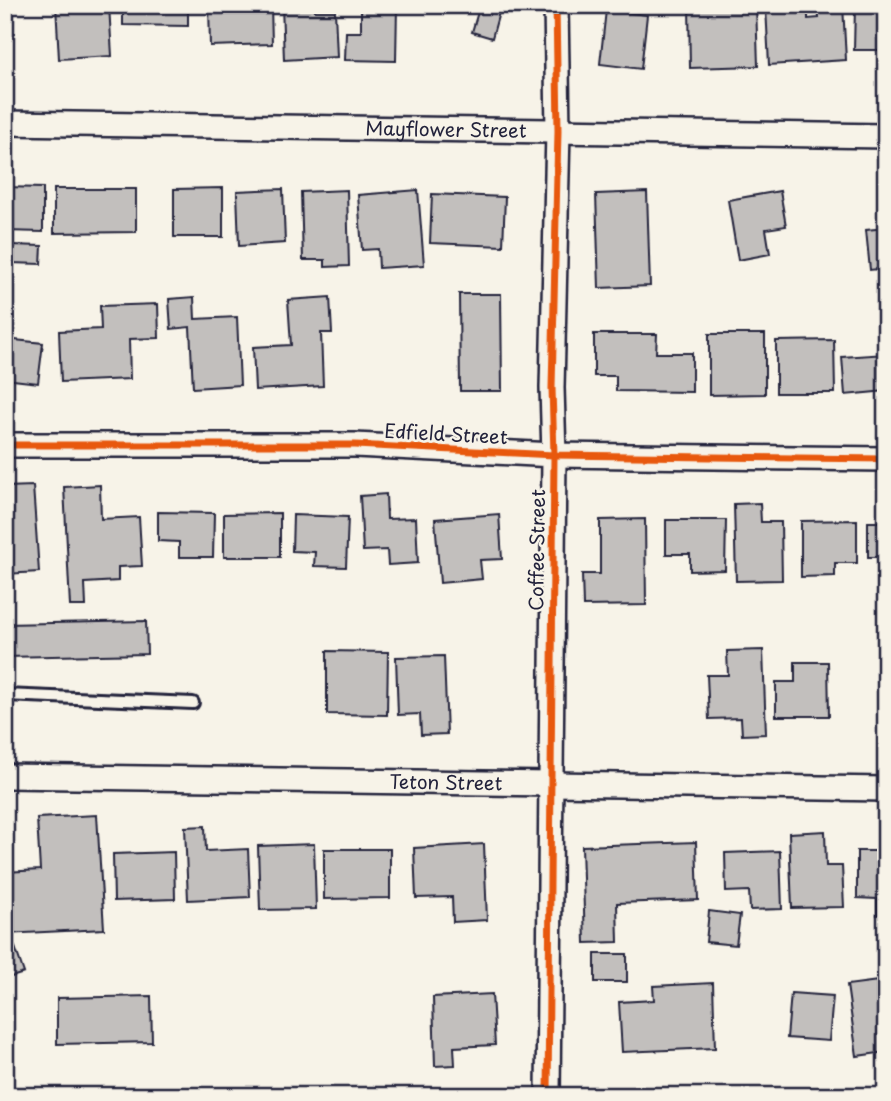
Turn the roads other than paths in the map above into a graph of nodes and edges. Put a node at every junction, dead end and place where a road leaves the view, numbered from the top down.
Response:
1 (556, 5) edge
2 (5, 123) edge
3 (558, 131) junction
4 (886, 136) edge
5 (5, 445) edge
6 (554, 455) junction
7 (886, 459) edge
8 (5, 695) edge
9 (193, 703) dead end
10 (5, 776) edge
11 (550, 782) junction
12 (886, 789) edge
13 (548, 1096) edge

1 - 3 street, Coffee Street
2 - 3 street, Mayflower Street
3 - 4 street, Mayflower Street
3 - 6 street, Coffee Street
5 - 6 street, Edfield Street
6 - 7 street, Edfield Street
6 - 11 street, Coffee Street
8 - 9 lane
10 - 11 street, Teton Street
11 - 12 street, Teton Street
11 - 13 street, Coffee Street

